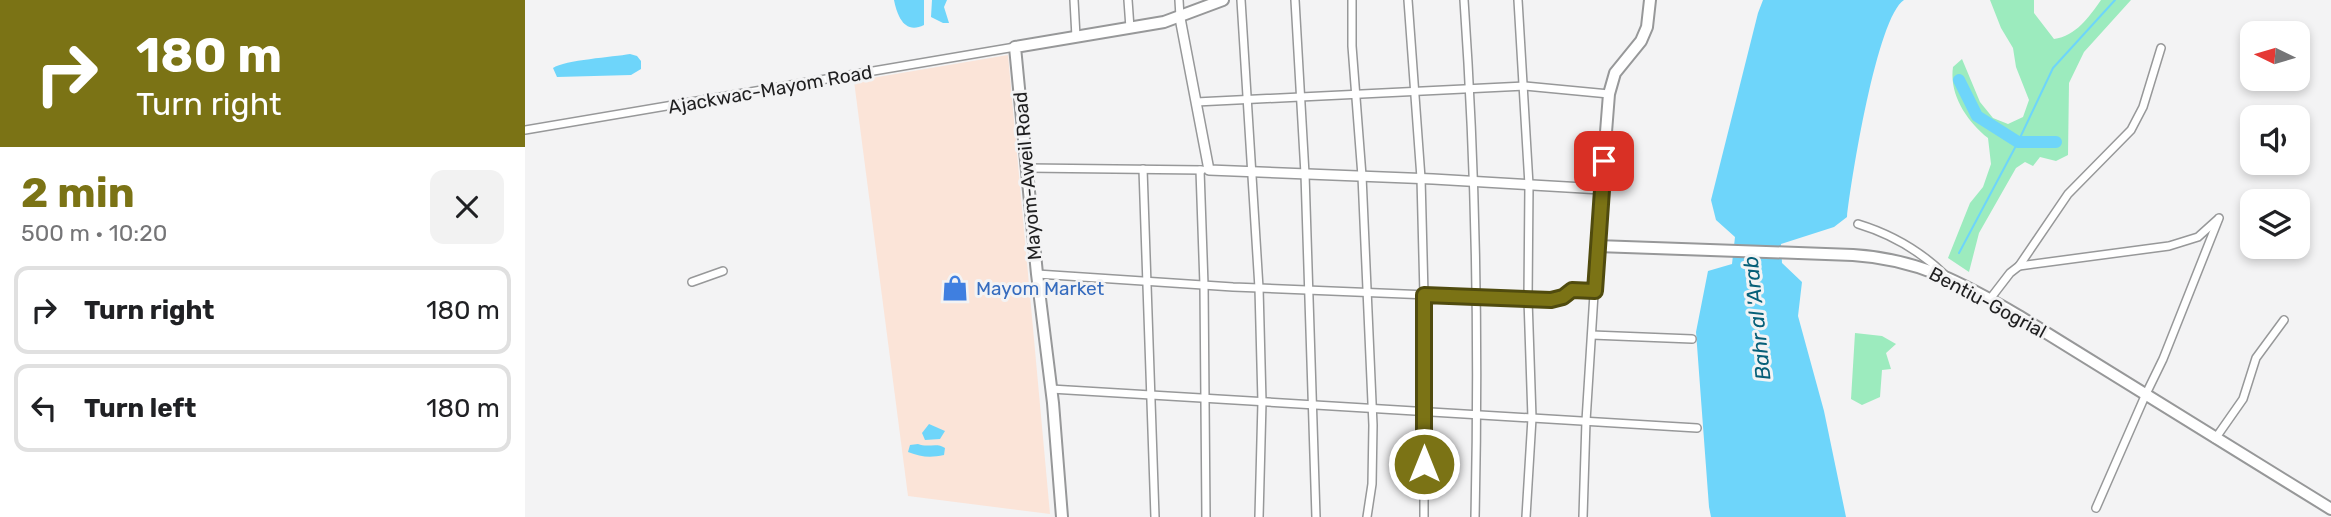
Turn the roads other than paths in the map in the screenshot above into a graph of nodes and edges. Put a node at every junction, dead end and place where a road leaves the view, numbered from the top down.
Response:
1 (1074, 0) edge
2 (1128, 0) edge
3 (1179, 0) edge
4 (1223, 0) edge
5 (1241, 0) edge
6 (1295, 0) edge
7 (1352, 0) edge
8 (1408, 0) edge
9 (1464, 0) edge
10 (1518, 0) edge
11 (1650, 0) edge
12 (1180, 18) junction
13 (1130, 28) junction
14 (1076, 37) junction
15 (1015, 47) junction
16 (2161, 48) dead end
17 (1525, 86) junction
18 (1471, 89) junction
19 (1415, 92) junction
20 (1356, 94) junction
21 (1609, 94) junction
22 (1301, 97) junction
23 (1248, 99) junction
24 (1196, 102) junction
25 (525, 130) edge
26 (1027, 167) junction
27 (1143, 169) junction
28 (1205, 170) junction
29 (1251, 172) junction
30 (1305, 174) junction
31 (1362, 176) junction
32 (1421, 178) junction
33 (1473, 181) junction
34 (1529, 185) junction
35 (1601, 189) junction
36 (1858, 224) dead end
37 (1597, 246) junction
38 (2019, 265) junction
39 (723, 271) dead end
40 (1037, 274) junction
41 (1948, 277) junction
42 (1147, 281) junction
43 (692, 282) dead end
44 (1204, 285) junction
45 (1259, 288) junction
46 (1308, 290) junction
47 (1595, 291) junction
48 (1368, 292) junction
49 (1424, 295) junction
50 (1476, 297) junction
51 (1528, 299) junction
52 (1990, 299) junction
53 (2284, 320) dead end
54 (1592, 335) junction
55 (1692, 339) dead end
56 (1051, 389) junction
57 (1151, 395) junction
58 (2145, 396) junction
59 (1204, 398) junction
60 (1262, 402) junction
61 (1314, 405) junction
62 (1371, 408) junction
63 (1424, 411) junction
64 (1478, 415) junction
65 (1532, 418) junction
66 (1586, 421) junction
67 (1697, 428) dead end
68 (2215, 439) junction
69 (2096, 508) dead end
70 (2331, 509) edge
71 (1062, 517) edge
72 (1155, 517) edge
73 (1206, 517) edge
74 (1259, 517) edge
75 (1316, 517) edge
76 (1367, 517) edge
77 (1424, 517) edge
78 (1475, 517) edge
79 (1526, 517) edge
80 (1583, 517) edge

1 - 14 street
2 - 13 street
3 - 12 street
4 - 12 main road
5 - 23 street
6 - 22 street
7 - 20 street
8 - 19 street
9 - 18 street
10 - 17 street
11 - 21 main road
12 - 13 main road
12 - 24 street
13 - 14 main road
14 - 15 main road
15 - 25 street, Ajackwac-Mayom Road
15 - 26 main road, Mayom-Aweil Road
16 - 38 street
17 - 18 street
17 - 21 street
17 - 34 street
18 - 19 street
18 - 33 street
19 - 20 street
19 - 32 street
20 - 22 street
20 - 31 street
21 - 35 main road
22 - 23 street
22 - 30 street
23 - 24 street
23 - 29 street
24 - 28 street
26 - 27 street
26 - 40 main road, Mayom-Aweil Road
27 - 28 street
27 - 42 street
28 - 29 street
28 - 44 street
29 - 30 street
29 - 45 street
30 - 31 street
30 - 46 street
31 - 32 street
31 - 48 street
32 - 33 street
32 - 49 street
33 - 34 street
33 - 50 street
34 - 35 street
34 - 51 street
35 - 37 main road
36 - 41 street
37 - 41 main road, Bentiu-Gogrial
37 - 47 street
38 - 52 street
38 - 58 street
39 - 43 street
40 - 42 street
40 - 56 main road, Mayom-Aweil Road
41 - 52 main road, Bentiu-Gogrial
42 - 44 street
42 - 57 street
44 - 45 street
44 - 59 street
45 - 46 street
45 - 60 street
46 - 48 street
46 - 61 street
47 - 51 street
47 - 54 street
48 - 49 street
48 - 62 street
49 - 50 street
49 - 63 street
50 - 51 street
50 - 64 street
51 - 65 street
52 - 58 main road, Bentiu-Gogrial
53 - 68 street
54 - 55 street
54 - 66 street
56 - 57 street
56 - 71 main road, Mayom-Aweil Road
57 - 59 street
57 - 72 street
58 - 68 main road, Bentiu-Gogrial
58 - 69 street
59 - 60 street
59 - 73 street
60 - 61 street
60 - 74 street
61 - 62 street
61 - 75 street
62 - 63 street
62 - 76 street
63 - 64 street
63 - 77 street
64 - 65 street
64 - 78 street
65 - 66 street
65 - 79 street
66 - 67 street
66 - 80 street
68 - 70 main road, Bentiu-Gogrial

